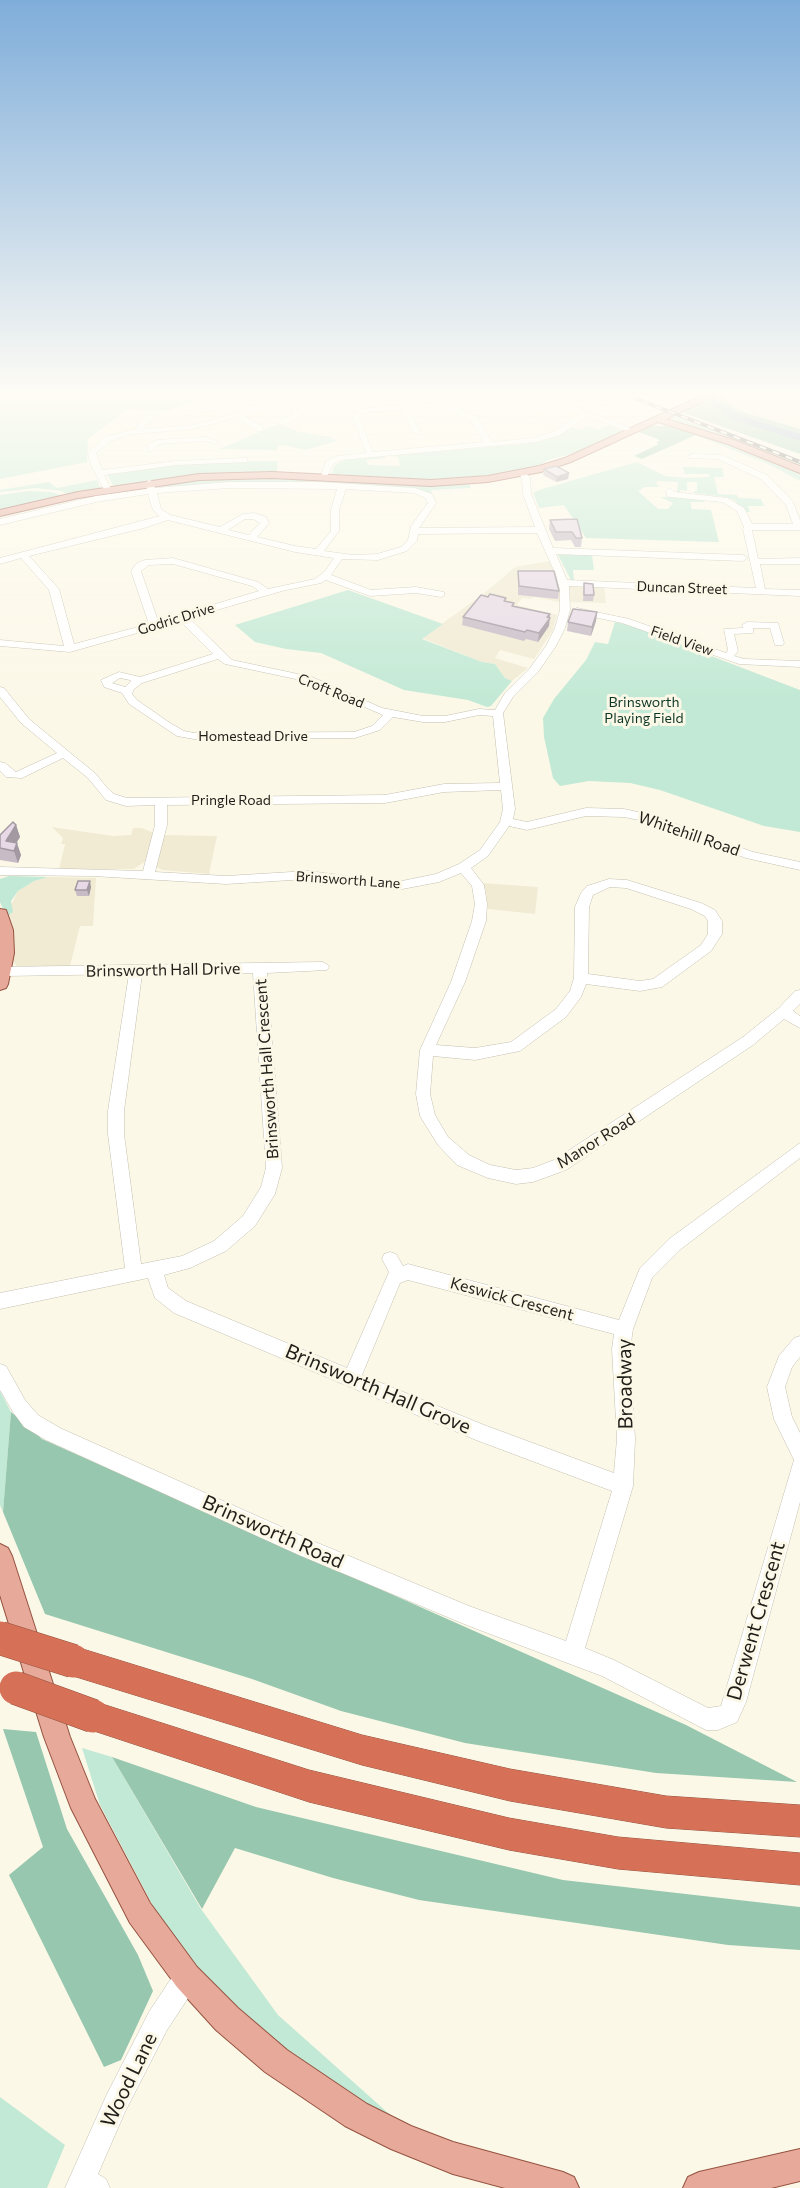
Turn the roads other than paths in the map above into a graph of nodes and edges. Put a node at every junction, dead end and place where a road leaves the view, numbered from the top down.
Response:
1 (70, 498) edge
2 (98, 498) edge
3 (154, 498) edge
4 (339, 498) edge
5 (429, 498) edge
6 (528, 498) edge
7 (713, 498) edge
8 (784, 498) edge
9 (0, 513) edge
10 (167, 517) junction
11 (0, 522) edge
12 (750, 526) junction
13 (799, 527) edge
14 (540, 530) junction
15 (220, 531) junction
16 (414, 531) junction
17 (250, 538) junction
18 (550, 551) junction
19 (317, 554) junction
20 (23, 555) junction
21 (339, 557) junction
22 (742, 558) dead end
23 (0, 561) edge
24 (800, 561) edge
25 (755, 562) junction
26 (326, 576) junction
27 (563, 583) junction
28 (761, 591) junction
29 (266, 592) junction
30 (800, 593) edge
31 (441, 594) dead end
32 (565, 610) junction
33 (627, 616) dead end
34 (182, 617) junction
35 (637, 625) junction
36 (154, 626) junction
37 (0, 643) edge
38 (779, 643) dead end
39 (70, 649) junction
40 (220, 655) junction
41 (727, 657) junction
42 (800, 664) edge
43 (138, 681) junction
44 (0, 690) edge
45 (127, 691) junction
46 (498, 713) junction
47 (390, 714) junction
48 (65, 753) junction
49 (1, 765) edge
50 (507, 786) junction
51 (161, 801) junction
52 (506, 822) junction
53 (800, 866) edge
54 (463, 867) junction
55 (0, 871) edge
56 (148, 874) junction
57 (0, 914) edge
58 (322, 967) dead end
59 (260, 969) junction
60 (136, 970) junction
61 (581, 978) junction
62 (1, 980) edge
63 (800, 995) edge
64 (784, 1012) junction
65 (800, 1023) edge
66 (427, 1050) junction
67 (800, 1149) edge
68 (154, 1269) junction
69 (134, 1273) junction
70 (0, 1301) edge
71 (624, 1329) junction
72 (800, 1344) edge
73 (0, 1372) edge
74 (352, 1377) junction
75 (800, 1453) edge
76 (800, 1467) edge
77 (623, 1486) junction
78 (0, 1556) edge
79 (0, 1638) edge
80 (573, 1654) junction
81 (8, 1686) edge
82 (800, 1821) edge
83 (800, 1869) edge
84 (187, 1977) junction
85 (800, 2165) edge
86 (86, 2185) edge
87 (712, 2187) edge
88 (563, 2188) edge

1 - 9 main road
2 - 11 street
3 - 10 street
4 - 19 street
5 - 16 street
6 - 14 street
7 - 12 street
8 - 13 street
10 - 15 street
10 - 20 street
12 - 13 street
12 - 25 street
14 - 16 street
14 - 18 street
15 - 17 street
15 - 17 street
16 - 21 street
17 - 19 street
18 - 22 street
18 - 27 street
19 - 21 street
20 - 23 street
20 - 39 street
21 - 26 street
24 - 25 street
25 - 28 street
26 - 29 street, Godric Drive
26 - 31 street
27 - 28 street, Duncan Street
27 - 32 street
28 - 30 street, Duncan Street
29 - 34 street, Godric Drive
29 - 36 street
32 - 35 street, Field View
32 - 46 street
33 - 35 street
34 - 36 street, Godric Drive
34 - 40 street, Croft Road
35 - 41 street, Field View
36 - 39 street, Godric Drive
37 - 39 street, Godric Drive
38 - 41 street
40 - 43 street, Homestead Drive
40 - 47 street, Croft Road
41 - 42 street, Field View
43 - 45 street, Homestead Drive
43 - 45 street, Homestead Drive
44 - 48 street, Pringle Road
45 - 47 street, Homestead Drive
46 - 47 street, Croft Road
46 - 50 street, Brinsworth Lane
48 - 49 street
48 - 51 street, Pringle Road
50 - 51 street, Pringle Road
50 - 52 street, Brinsworth Lane
51 - 56 street
52 - 53 street, Whitehill Road
52 - 54 street, Brinsworth Lane
54 - 56 street, Brinsworth Lane
54 - 66 street, Manor Road
55 - 56 street, Brinsworth Lane
57 - 62 main road
58 - 59 street, Brinsworth Hall Drive
59 - 60 street, Brinsworth Hall Drive
59 - 68 street, Brinsworth Hall Crescent
60 - 62 street, Brinsworth Hall Drive
60 - 69 street
61 - 61 street
61 - 66 street
63 - 64 street, Manor Road
64 - 65 street
64 - 66 street, Manor Road
67 - 71 street, Broadway
68 - 69 street, Brinsworth Hall Crescent
68 - 74 street, Brinsworth Hall Grove
69 - 70 street, Brinsworth Hall Crescent
71 - 74 street, Keswick Crescent
71 - 77 street, Broadway
72 - 75 street
73 - 80 street, Brinsworth Road
74 - 77 street, Brinsworth Hall Grove
76 - 80 street, Derwent Crescent
77 - 80 street, Broadway
78 - 84 main road
79 - 82 highway, bridge
81 - 83 highway, bridge
84 - 86 street, Wood Lane
84 - 88 main road
85 - 87 main road

